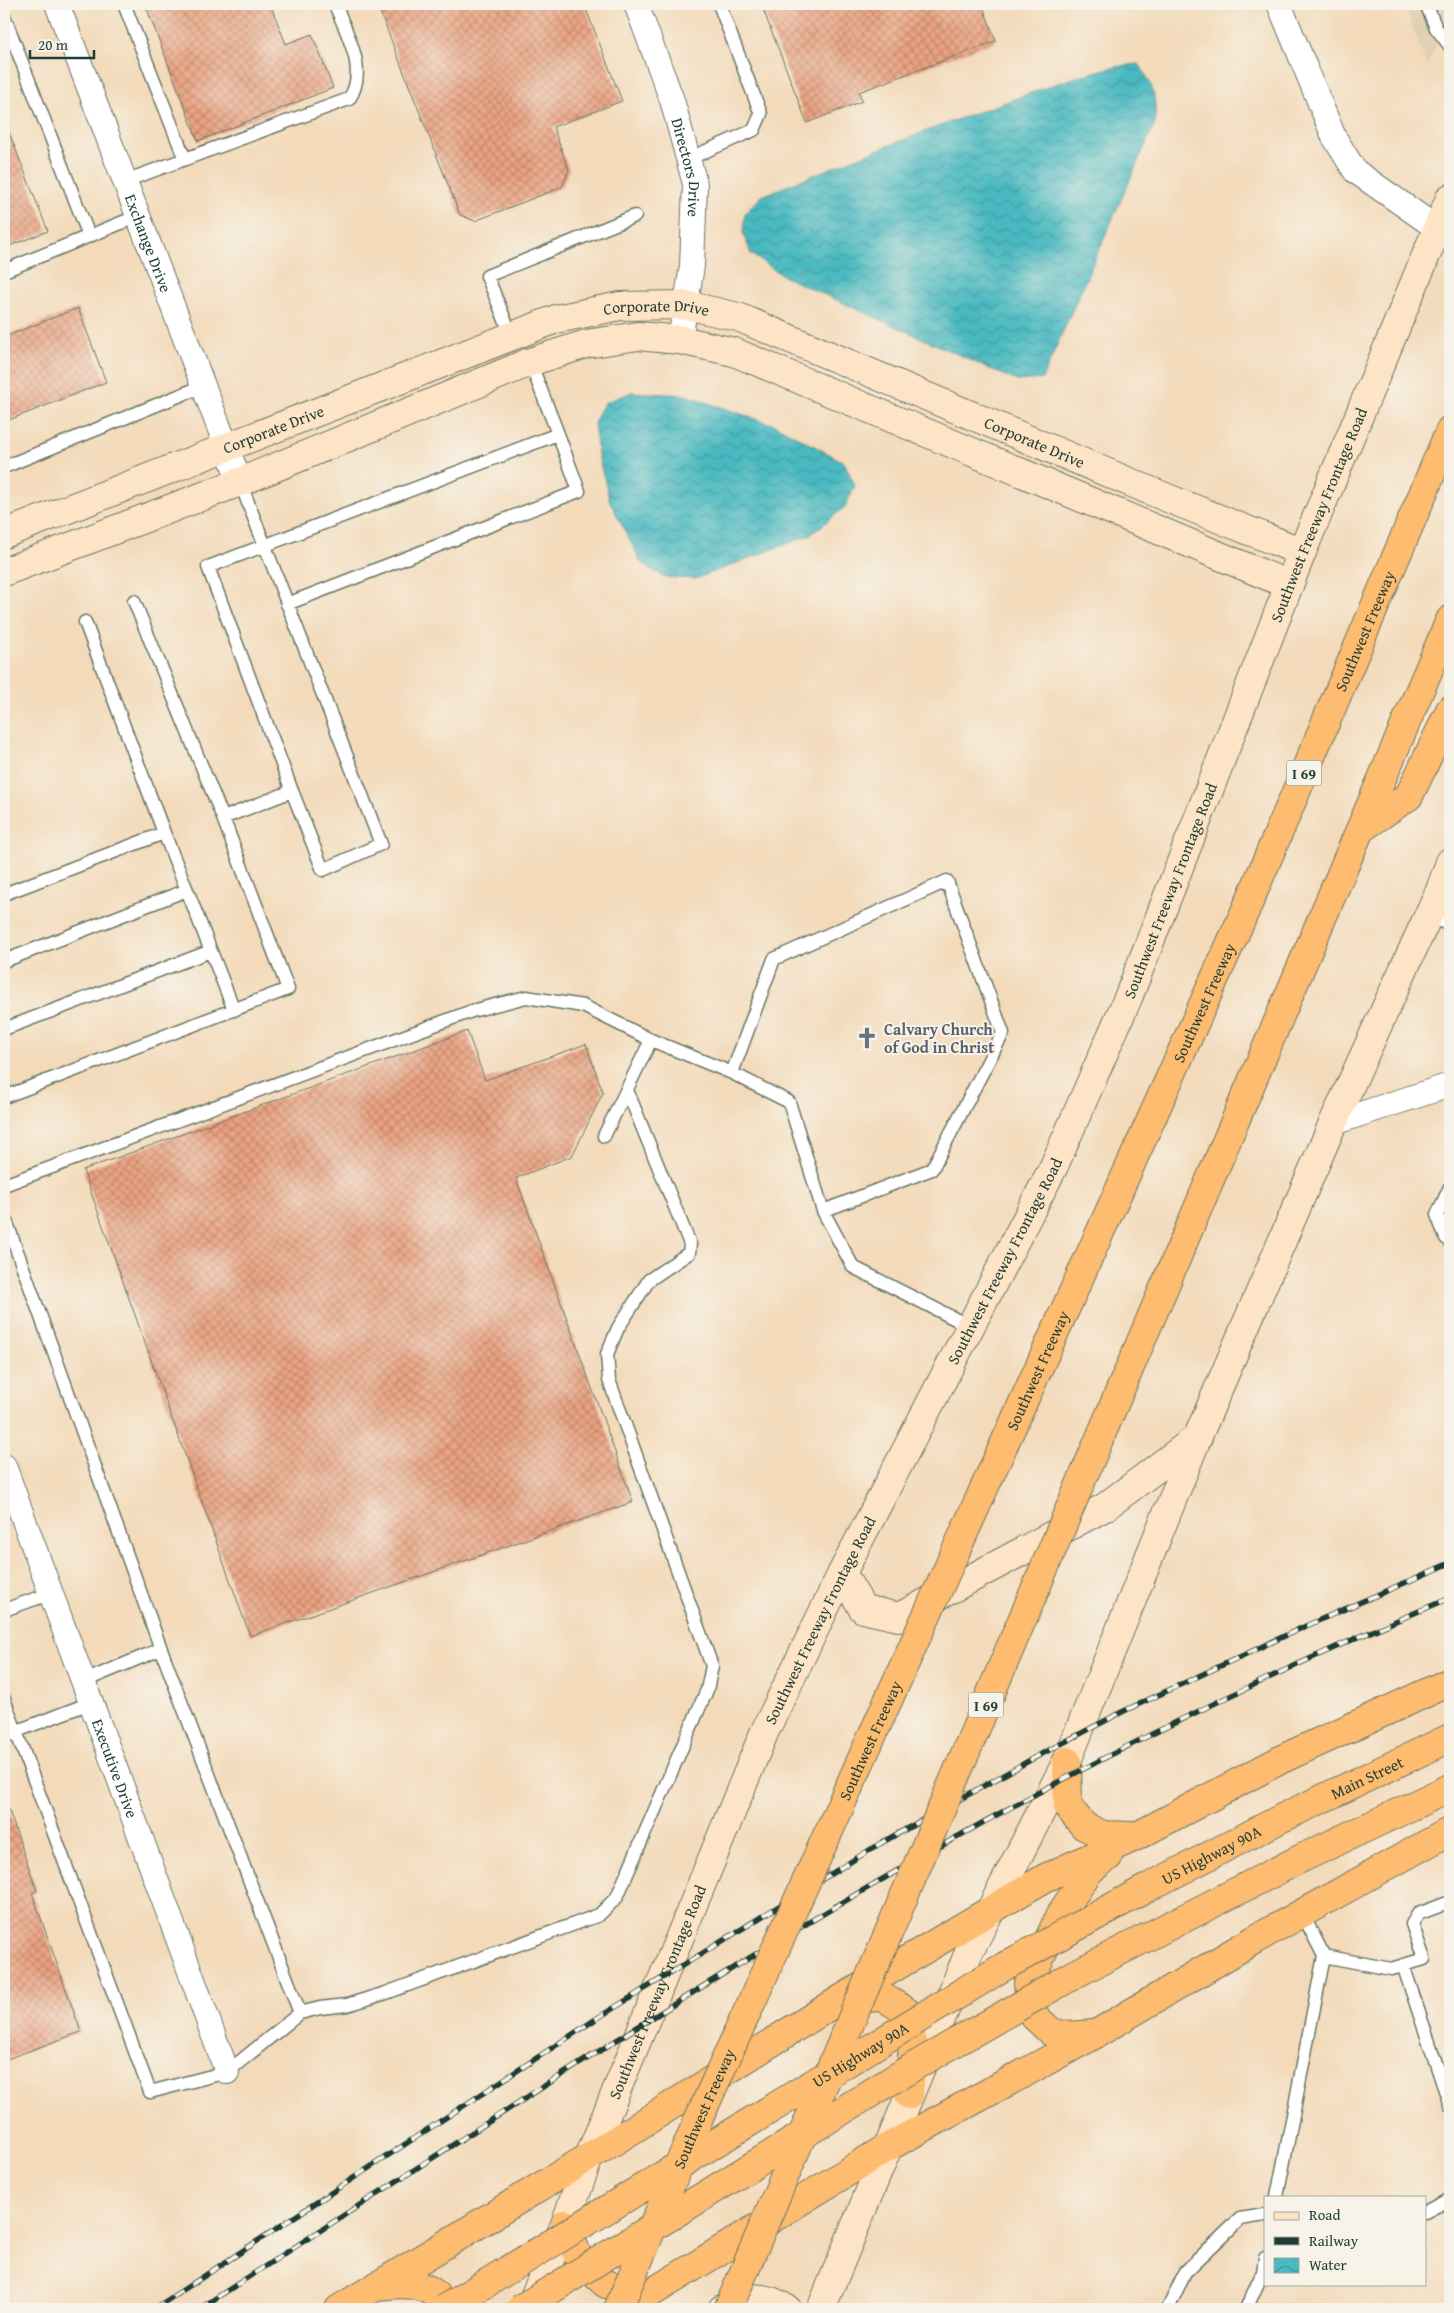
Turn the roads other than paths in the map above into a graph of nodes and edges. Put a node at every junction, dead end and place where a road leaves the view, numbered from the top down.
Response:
1 (57, 4) edge
2 (124, 4) edge
3 (335, 4) edge
4 (636, 4) edge
5 (719, 4) edge
6 (1279, 4) edge
7 (1426, 4) edge
8 (4, 16) edge
9 (1450, 46) edge
10 (185, 159) junction
11 (688, 160) junction
12 (125, 181) junction
13 (1450, 198) edge
14 (138, 216) junction
15 (635, 216) dead end
16 (1438, 229) junction
17 (89, 236) junction
18 (4, 270) edge
19 (686, 305) junction
20 (512, 337) junction
21 (680, 340) junction
22 (530, 362) junction
23 (204, 386) junction
24 (1450, 430) edge
25 (558, 434) junction
26 (227, 449) junction
27 (4, 467) edge
28 (240, 482) junction
29 (4, 534) edge
30 (265, 546) junction
31 (1302, 552) junction
32 (4, 572) edge
33 (1289, 585) junction
34 (134, 601) dead end
35 (287, 604) junction
36 (1450, 620) edge
37 (85, 622) dead end
38 (1450, 710) edge
39 (292, 790) junction
40 (223, 818) junction
41 (1361, 829) junction
42 (164, 832) junction
43 (1450, 862) edge
44 (187, 890) junction
45 (4, 894) edge
46 (1439, 920) edge
47 (211, 951) junction
48 (4, 961) edge
49 (234, 1010) junction
50 (4, 1029) edge
51 (651, 1040) junction
52 (732, 1073) junction
53 (1450, 1085) edge
54 (627, 1090) junction
55 (4, 1097) edge
56 (1333, 1124) junction
57 (604, 1136) dead end
58 (4, 1185) edge
59 (1450, 1187) edge
60 (824, 1211) junction
61 (4, 1215) edge
62 (1450, 1241) edge
63 (971, 1327) junction
64 (1198, 1436) junction
65 (4, 1466) edge
66 (842, 1573) junction
67 (49, 1594) junction
68 (4, 1610) edge
69 (161, 1649) junction
70 (1450, 1682) edge
71 (86, 1693) junction
72 (4, 1699) edge
73 (16, 1731) junction
74 (4, 1736) edge
75 (1450, 1738) edge
76 (1067, 1761) junction
77 (1450, 1788) edge
78 (1284, 1816) joint
79 (1450, 1831) edge
80 (1137, 1836) junction
81 (1450, 1902) edge
82 (989, 1911) junction
83 (1302, 1913) junction
84 (1324, 1956) junction
85 (1404, 1966) junction
86 (841, 1999) junction
87 (300, 2013) junction
88 (1096, 2034) junction
89 (227, 2072) junction
90 (909, 2095) junction
91 (1450, 2106) edge
92 (888, 2147) junction
93 (589, 2157) junction
94 (1278, 2196) edge
95 (1450, 2199) edge
96 (1426, 2211) edge
97 (1264, 2215) edge
98 (564, 2224) junction
99 (1264, 2272) edge
100 (374, 2287) junction
101 (648, 2295) junction
102 (339, 2309) edge
103 (444, 2309) edge
104 (520, 2309) edge
105 (529, 2309) edge
106 (618, 2309) edge
107 (625, 2309) edge
108 (722, 2309) edge
109 (728, 2309) edge
110 (787, 2309) edge
111 (821, 2309) edge
112 (1168, 2309) edge
113 (1246, 2309) edge

1 - 12 street, Exchange Drive
2 - 10 lane
3 - 10 lane
4 - 11 street, Directors Drive
5 - 11 lane
6 - 16 street
7 - 9 lane
8 - 17 lane
10 - 12 lane
11 - 19 street, Directors Drive
12 - 14 street, Exchange Drive
13 - 16 main road, Southwest Freeway Frontage Road
14 - 17 lane
14 - 23 street, Exchange Drive
15 - 20 lane
16 - 31 main road, Southwest Freeway Frontage Road
17 - 18 lane
19 - 20 main road, Corporate Drive
19 - 21 street, Directors Drive
19 - 31 main road, Corporate Drive
20 - 26 main road, Corporate Drive
21 - 22 main road, Corporate Drive
21 - 33 main road, Corporate Drive
22 - 25 lane
22 - 28 main road, Corporate Drive
23 - 26 street, Exchange Drive
23 - 27 lane
24 - 106 highway, Southwest Freeway / I 69, bridge
25 - 30 lane
25 - 35 lane
26 - 28 street, Exchange Drive
26 - 29 main road, Corporate Drive
28 - 30 lane
28 - 32 main road, Corporate Drive
30 - 35 lane
30 - 39 lane
31 - 33 main road, Southwest Freeway Frontage Road
33 - 63 main road, Southwest Freeway Frontage Road
34 - 40 lane
35 - 39 lane
36 - 41 highway, I 69
37 - 42 lane
38 - 41 highway
39 - 40 lane
40 - 49 lane
41 - 109 highway, I 69, bridge
42 - 44 lane
42 - 45 lane
43 - 46 main road
44 - 47 lane
44 - 48 lane
46 - 56 main road
47 - 49 lane
47 - 50 lane
49 - 55 lane
51 - 52 lane
51 - 54 lane
51 - 58 lane
52 - 60 lane
52 - 60 lane
53 - 56 street
54 - 57 lane
54 - 87 lane
56 - 64 main road
59 - 62 lane
60 - 63 lane
61 - 69 lane
63 - 66 main road, Southwest Freeway Frontage Road
64 - 66 main road
64 - 76 main road
65 - 67 street, Executive Drive
66 - 93 main road, Southwest Freeway Frontage Road
67 - 68 lane
67 - 71 street, Executive Drive
69 - 71 lane
69 - 87 lane
70 - 80 highway
71 - 73 lane
71 - 89 street, Executive Drive
72 - 73 lane
73 - 74 lane
73 - 89 lane
75 - 78 highway, Main Street
76 - 80 highway
76 - 82 main road
77 - 104 highway, bridge
78 - 103 highway, US Highway 90A, bridge
79 - 83 highway
80 - 82 highway
80 - 88 highway
81 - 85 lane
82 - 86 highway
82 - 90 main road
83 - 84 lane
83 - 88 highway
84 - 85 lane
84 - 94 lane
85 - 91 lane
86 - 90 highway
86 - 93 highway
87 - 89 lane
88 - 92 highway
90 - 92 main road
92 - 101 highway
92 - 111 main road
93 - 98 main road, Southwest Freeway Frontage Road
93 - 100 highway
95 - 96 lane
97 - 112 lane
98 - 101 highway
98 - 105 main road, Southwest Freeway Frontage Road
99 - 113 lane
100 - 102 highway
100 - 103 highway
101 - 107 highway
108 - 110 main road

